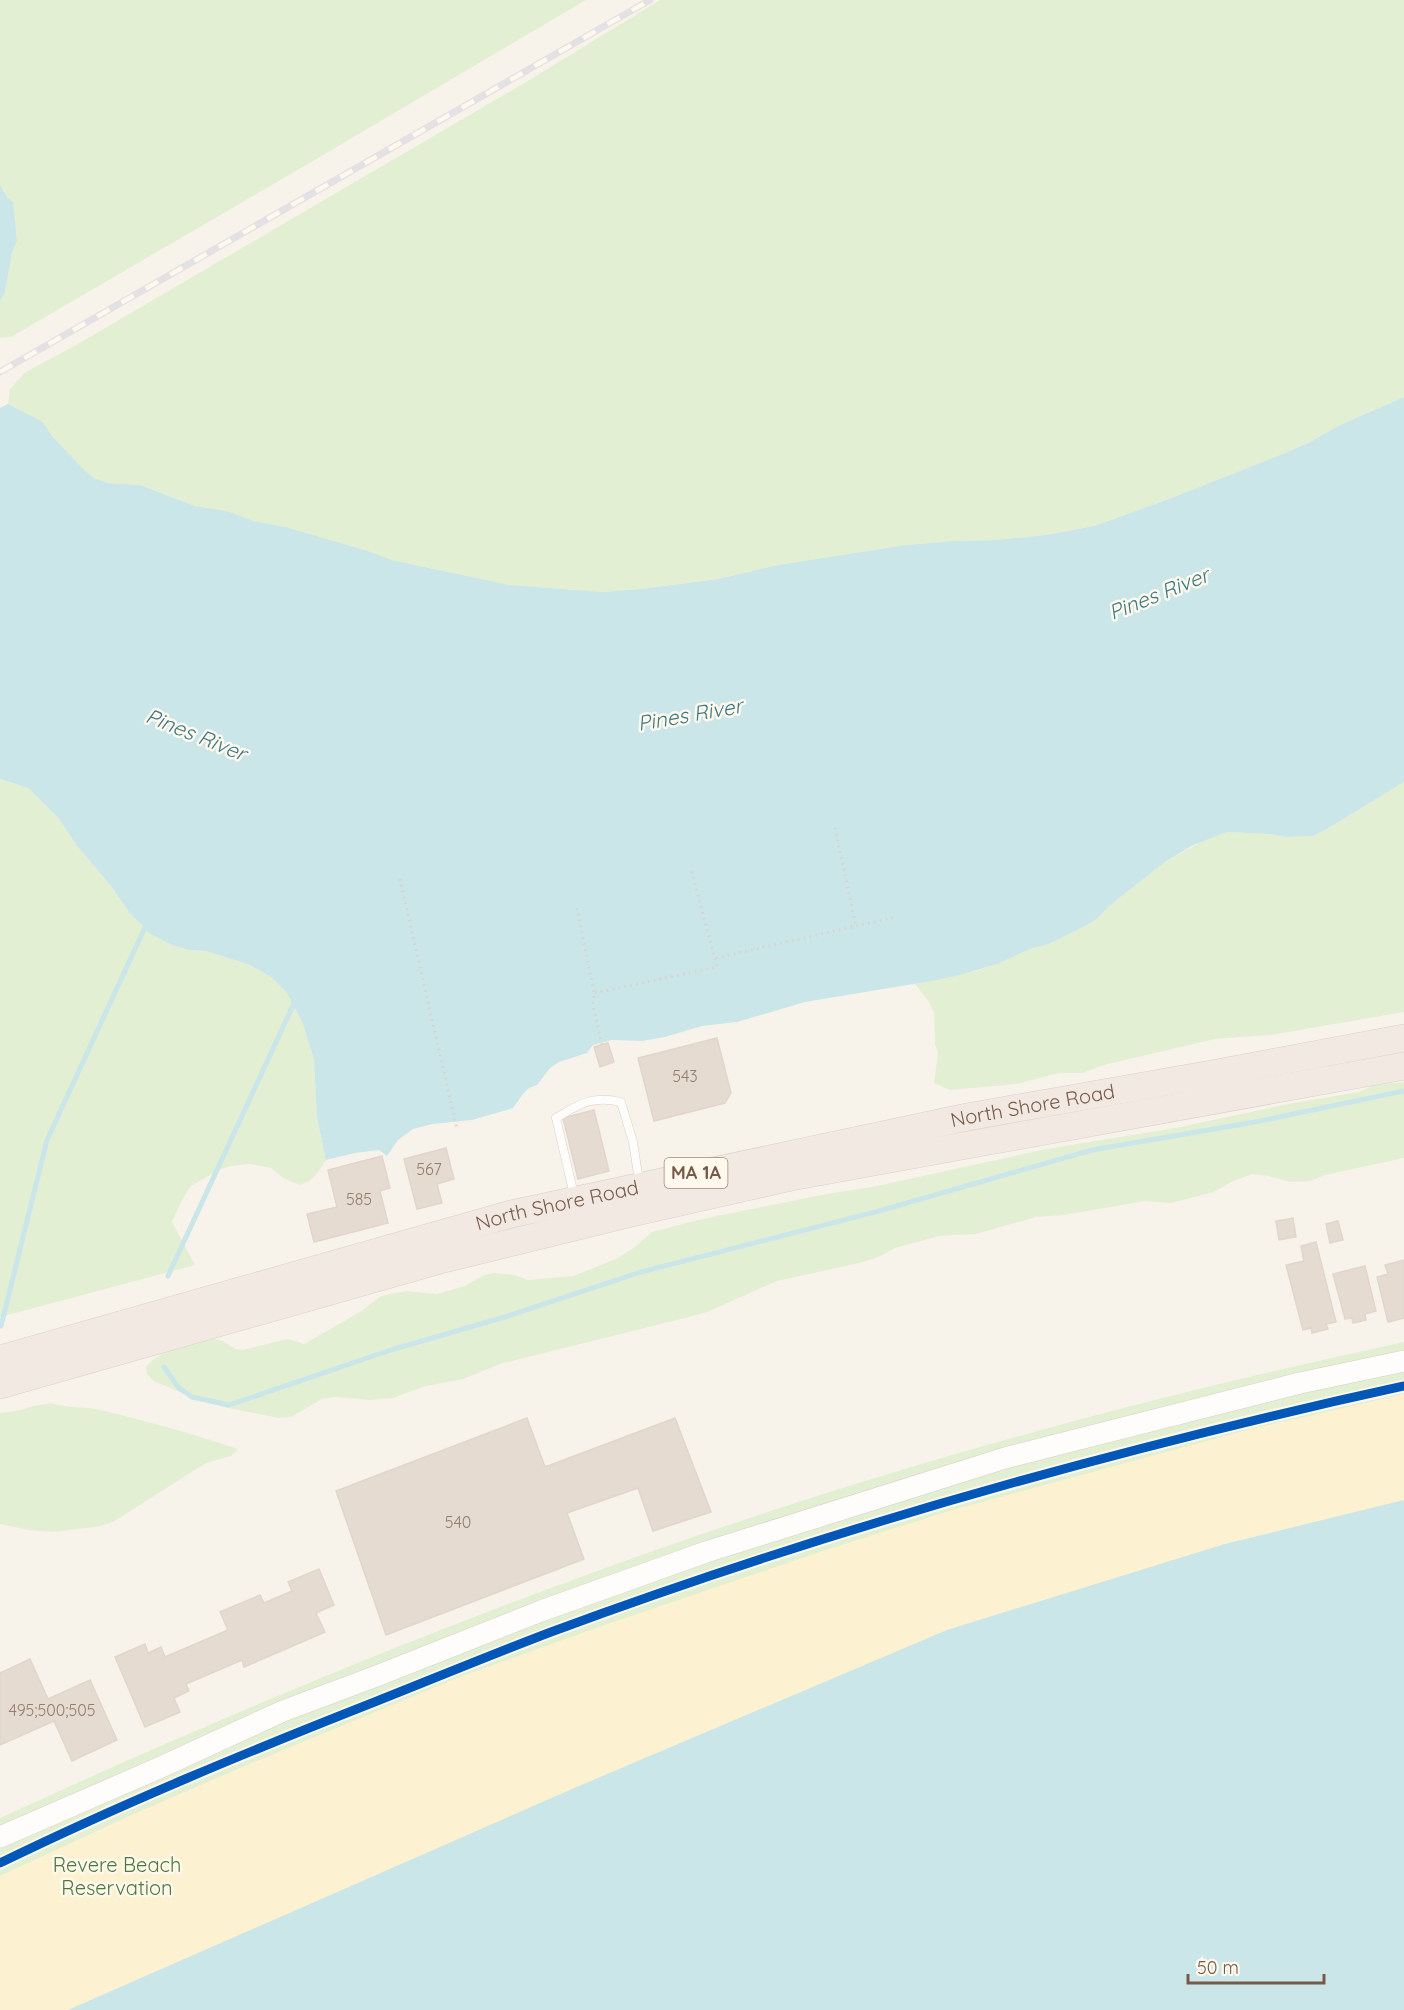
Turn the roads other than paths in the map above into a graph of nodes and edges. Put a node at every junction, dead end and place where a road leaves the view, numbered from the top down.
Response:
1 (1404, 1038) edge
2 (1404, 1066) edge
3 (640, 1185) junction
4 (575, 1200) junction
5 (0, 1359) edge
6 (1404, 1361) edge
7 (0, 1385) edge
8 (0, 1837) edge

1 - 3 highway, North Shore Road / MA 1A
2 - 7 highway, North Shore Road / MA 1A
3 - 4 highway, North Shore Road / MA 1A
3 - 4 lane
4 - 5 highway, North Shore Road / MA 1A
6 - 8 main road

